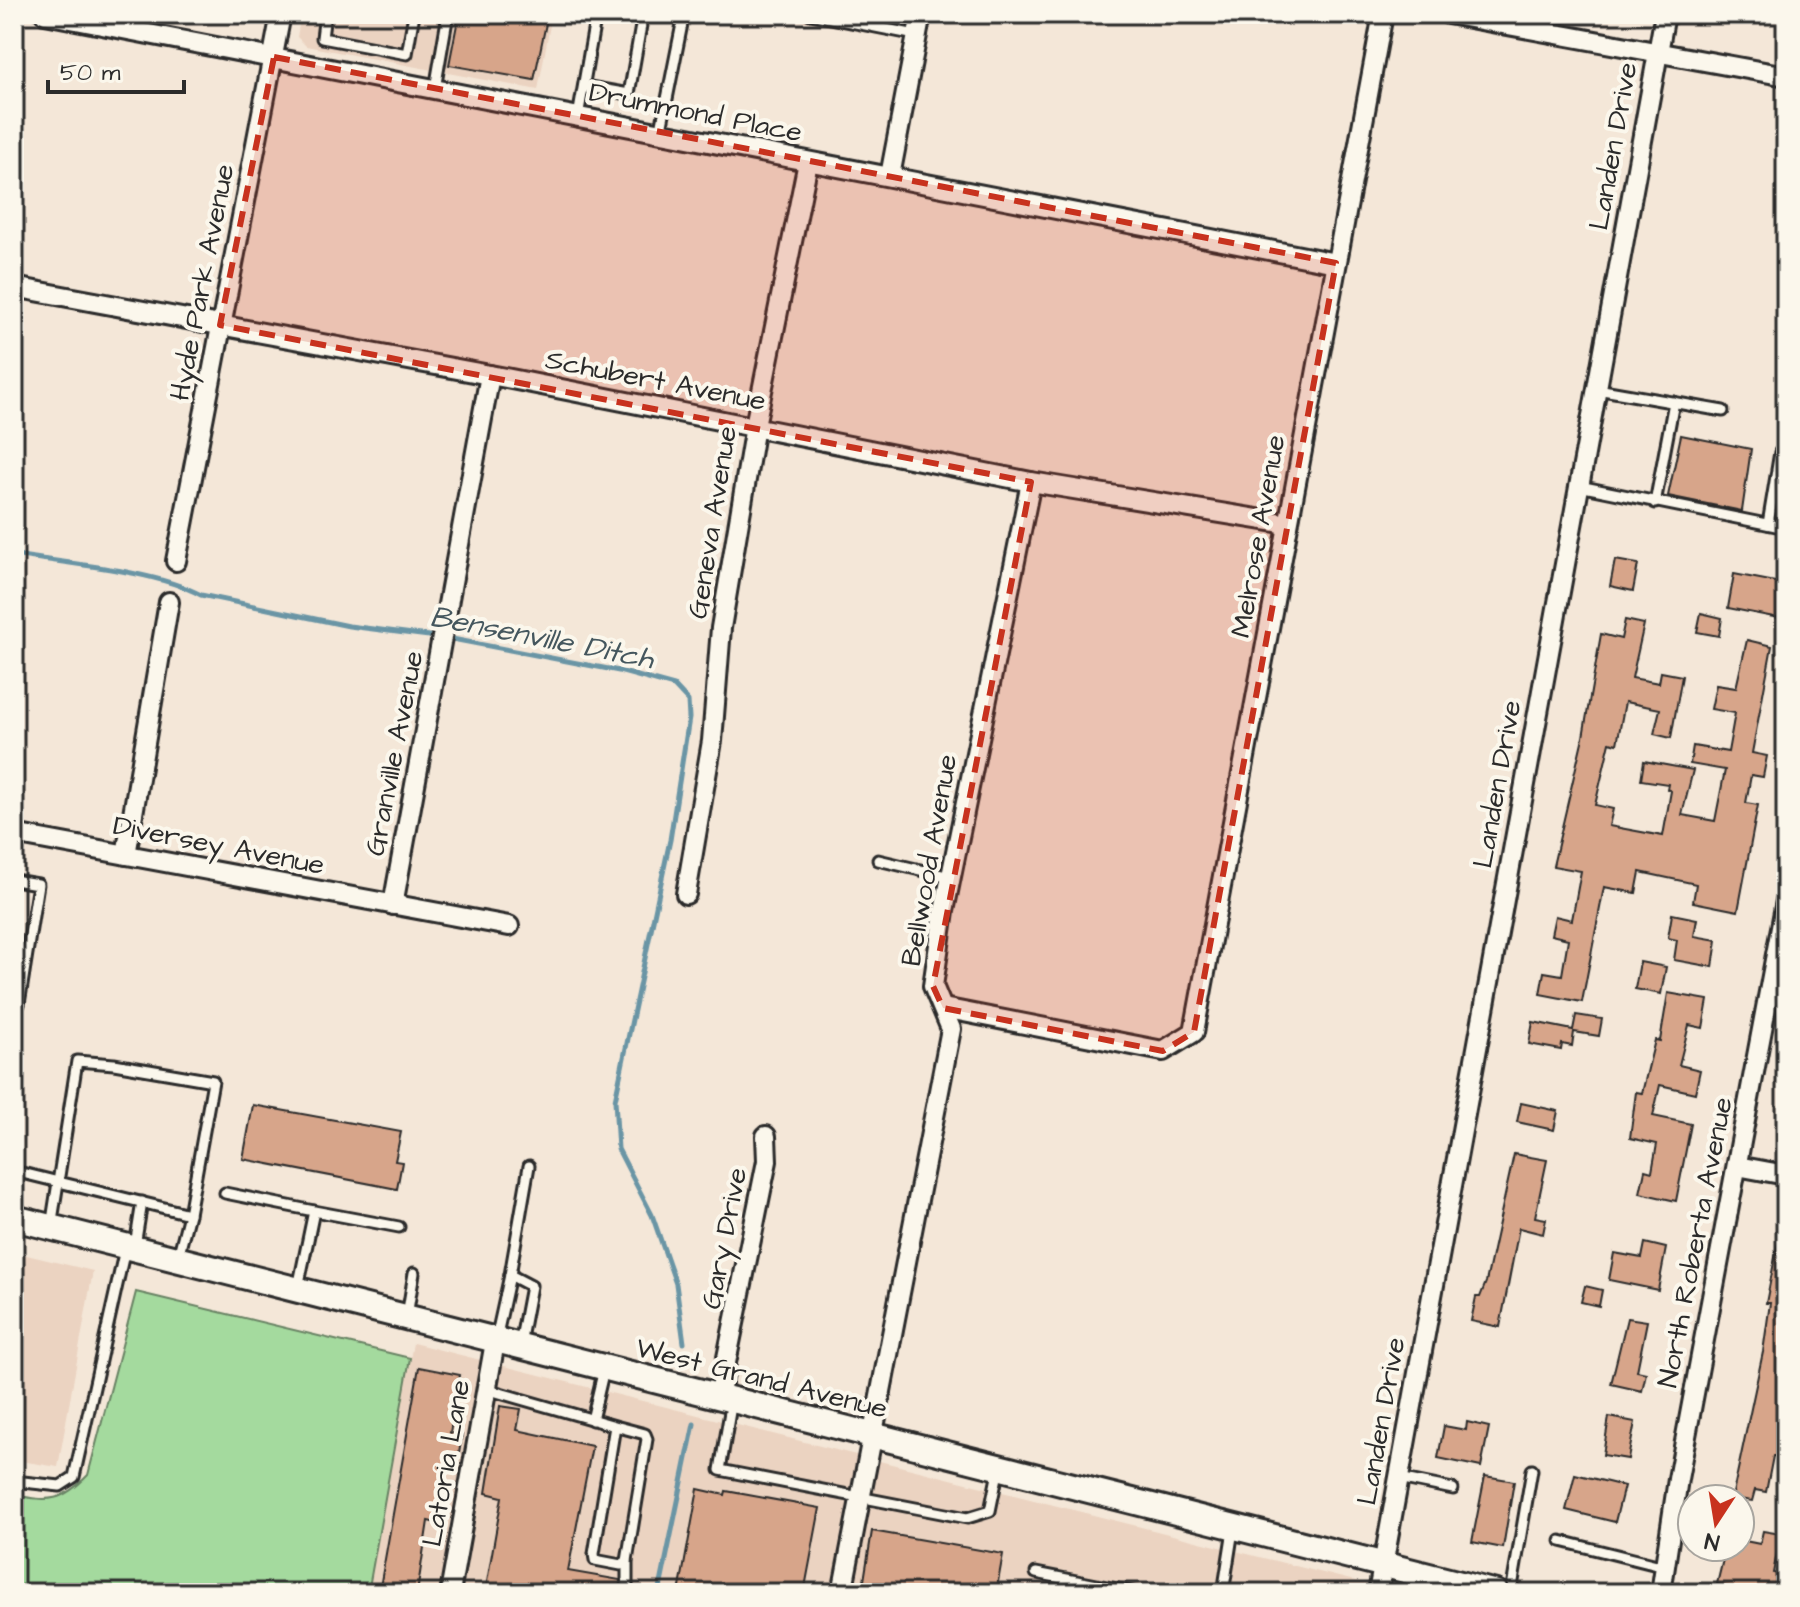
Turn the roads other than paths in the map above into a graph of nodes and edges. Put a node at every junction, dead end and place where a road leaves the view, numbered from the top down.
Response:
1 (45, 14) edge
2 (281, 14) edge
3 (325, 14) edge
4 (414, 14) edge
5 (448, 14) edge
6 (596, 14) edge
7 (643, 14) edge
8 (684, 14) edge
9 (810, 14) edge
10 (921, 14) edge
11 (1383, 14) edge
12 (1448, 14) edge
13 (1665, 14) edge
14 (916, 35) junction
15 (1658, 53) junction
16 (274, 57) junction
17 (1786, 76) edge
18 (584, 86) junction
19 (435, 89) junction
20 (578, 117) junction
21 (660, 134) junction
22 (808, 162) junction
23 (890, 176) junction
24 (1336, 263) junction
25 (14, 287) edge
26 (220, 325) junction
27 (490, 375) junction
28 (1597, 389) junction
29 (1674, 402) junction
30 (1723, 411) dead end
31 (755, 426) junction
32 (1780, 452) dead end
33 (1031, 482) junction
34 (1579, 486) junction
35 (1655, 503) junction
36 (1288, 524) junction
37 (1768, 524) junction
38 (1786, 528) edge
39 (176, 561) dead end
40 (169, 602) dead end
41 (14, 834) edge
42 (126, 855) junction
43 (878, 860) dead end
44 (950, 877) junction
45 (14, 880) edge
46 (686, 894) dead end
47 (1786, 901) edge
48 (393, 905) junction
49 (509, 926) dead end
50 (14, 1005) edge
51 (943, 1008) junction
52 (766, 1136) dead end
53 (529, 1166) dead end
54 (1737, 1166) junction
55 (14, 1171) edge
56 (1786, 1175) edge
57 (59, 1182) junction
58 (225, 1193) dead end
59 (142, 1202) junction
60 (314, 1211) junction
61 (189, 1214) junction
62 (14, 1218) edge
63 (51, 1227) junction
64 (399, 1227) dead end
65 (130, 1248) junction
66 (177, 1260) junction
67 (414, 1273) dead end
68 (510, 1275) junction
69 (297, 1291) junction
70 (406, 1319) junction
71 (495, 1342) junction
72 (519, 1348) junction
73 (604, 1369) junction
74 (486, 1389) junction
75 (725, 1398) junction
76 (592, 1420) junction
77 (615, 1426) junction
78 (874, 1436) junction
79 (999, 1467) junction
80 (1532, 1470) dead end
81 (1399, 1478) junction
82 (14, 1481) edge
83 (1453, 1489) dead end
84 (861, 1497) junction
85 (1234, 1526) junction
86 (1561, 1541) dead end
87 (627, 1561) junction
88 (1383, 1564) junction
89 (1665, 1567) junction
90 (1036, 1573) dead end
91 (450, 1593) edge
92 (627, 1593) edge
93 (842, 1593) edge
94 (1138, 1593) edge
95 (1223, 1593) edge
96 (1378, 1593) edge
97 (1496, 1593) edge
98 (1511, 1593) edge
99 (1661, 1593) edge

1 - 16 street, Drummond Place
2 - 16 street, Hyde Park Avenue
3 - 4 lane
5 - 19 lane
6 - 18 lane
7 - 18 lane
8 - 21 lane
9 - 14 lane
10 - 14 street
11 - 24 street, Melrose Avenue
12 - 15 street
13 - 15 street, Landen Drive
14 - 23 street
15 - 17 street
15 - 28 street, Landen Drive
16 - 19 street, Drummond Place
16 - 26 street, Hyde Park Avenue
18 - 20 lane
19 - 20 street, Drummond Place
20 - 21 street, Drummond Place
21 - 22 street, Drummond Place
22 - 23 street, Drummond Place
22 - 31 street, Geneva Avenue
23 - 24 street, Drummond Place
24 - 36 street, Melrose Avenue
25 - 26 street, Schubert Avenue
26 - 27 street, Schubert Avenue
26 - 39 street, Hyde Park Avenue
27 - 31 street, Schubert Avenue
27 - 48 street, Granville Avenue
28 - 29 lane
28 - 34 street, Landen Drive
29 - 30 lane
29 - 35 lane
31 - 33 street, Schubert Avenue
31 - 46 street, Geneva Avenue
32 - 37 lane
33 - 36 street, Schubert Avenue
33 - 44 street, Bellwood Avenue
34 - 35 lane
34 - 81 street, Landen Drive
35 - 37 lane
36 - 51 street, Melrose Avenue
37 - 38 lane
40 - 42 street
41 - 42 street, Diversey Avenue
42 - 48 street, Diversey Avenue
43 - 44 lane
44 - 51 street, Bellwood Avenue
45 - 50 lane
47 - 54 street, North Roberta Avenue
48 - 49 street, Diversey Avenue
51 - 78 street, Bellwood Avenue
52 - 75 street, Gary Drive
53 - 68 lane
54 - 56 street
54 - 89 street, North Roberta Avenue
55 - 57 lane
57 - 59 lane
57 - 61 lane
57 - 63 lane
58 - 60 lane
59 - 61 lane
59 - 65 lane
60 - 64 lane
60 - 69 lane
61 - 66 lane
62 - 63 main road, West Grand Avenue
63 - 65 main road, West Grand Avenue
65 - 66 main road, West Grand Avenue
65 - 82 lane
66 - 69 main road, West Grand Avenue
67 - 70 lane
68 - 71 lane
68 - 72 lane
69 - 70 main road, West Grand Avenue
70 - 71 main road, West Grand Avenue
71 - 72 main road, West Grand Avenue
71 - 74 street, Latoria Lane
72 - 73 main road, West Grand Avenue
73 - 75 main road, West Grand Avenue
73 - 76 lane
74 - 76 lane
74 - 91 street, Latoria Lane
75 - 78 main road, West Grand Avenue
75 - 84 lane
76 - 77 lane
77 - 87 lane
77 - 87 lane
78 - 79 main road, West Grand Avenue
78 - 84 street, Bellwood Avenue
79 - 84 lane
79 - 85 main road, West Grand Avenue
80 - 98 lane
81 - 83 lane
81 - 88 street, Landen Drive
84 - 93 street, Bellwood Avenue
85 - 88 main road, West Grand Avenue
85 - 95 lane
86 - 89 lane
87 - 92 lane
88 - 96 street, Landen Drive
88 - 97 main road, West Grand Avenue
89 - 99 street, North Roberta Avenue
90 - 94 lane

